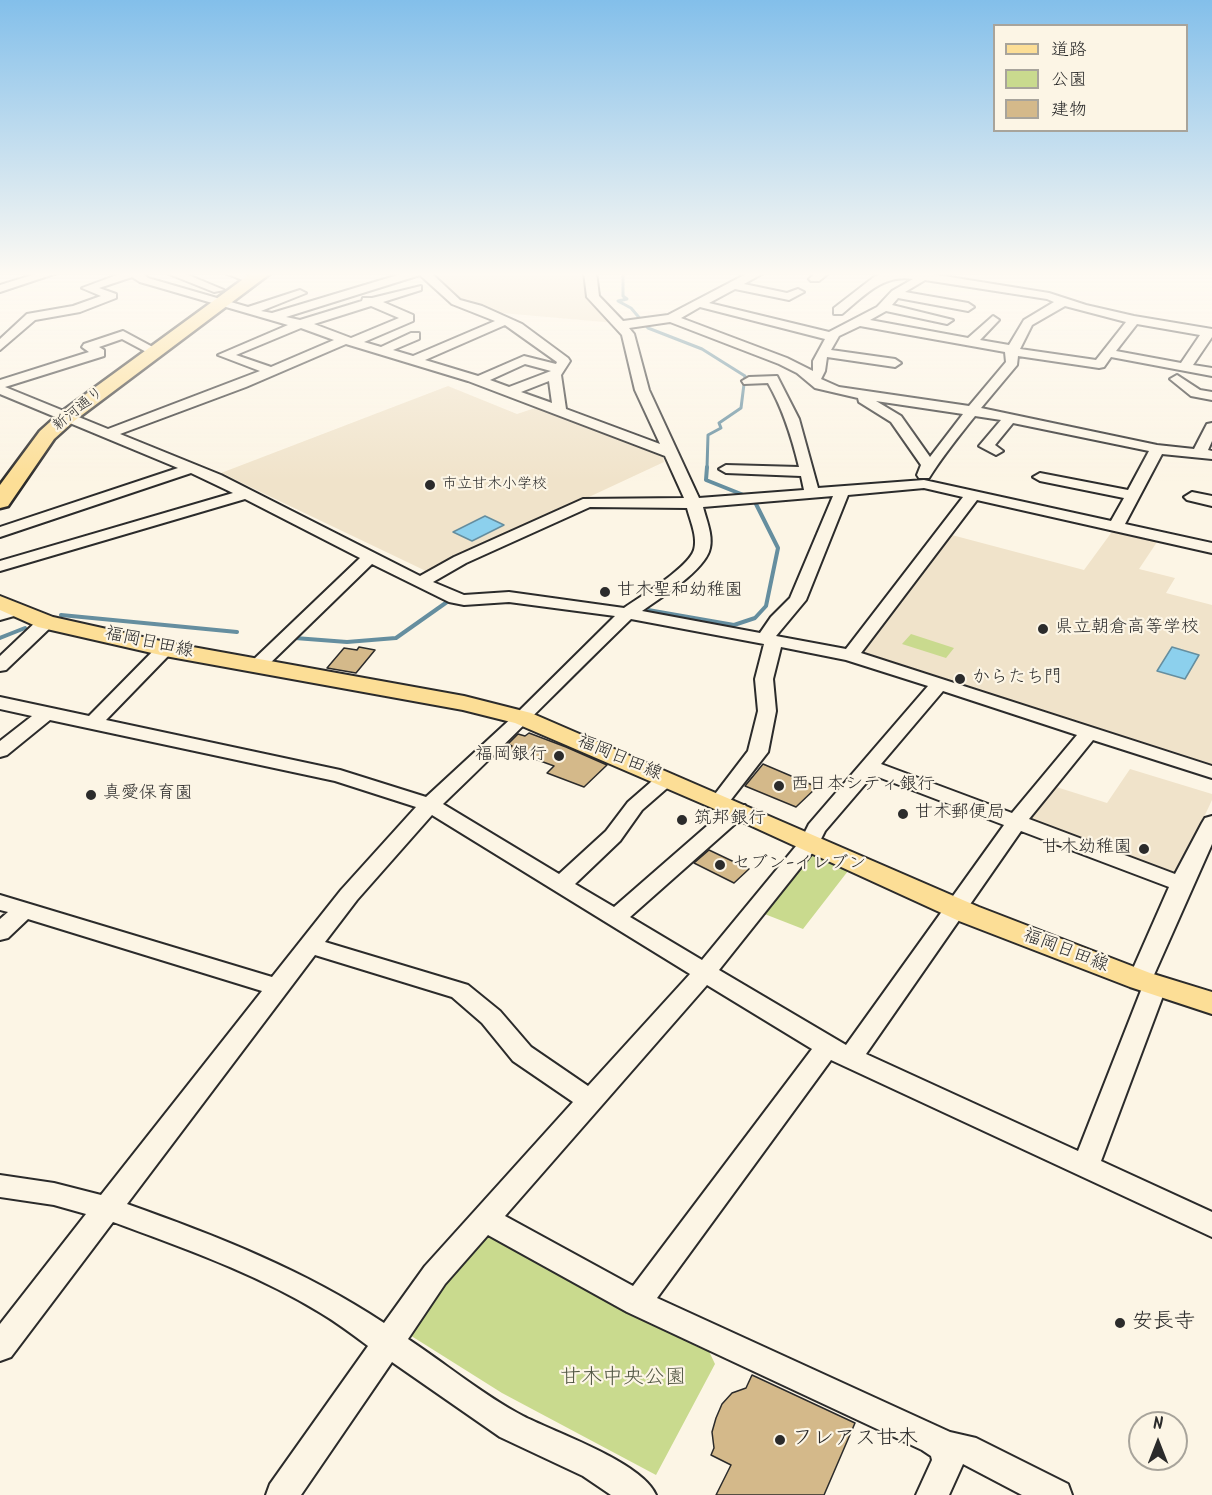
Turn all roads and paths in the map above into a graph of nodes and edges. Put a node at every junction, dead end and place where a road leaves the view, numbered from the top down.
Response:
1 (103, 342) edge
2 (136, 342) edge
3 (170, 342) edge
4 (258, 342) edge
5 (347, 342) edge
6 (351, 342) edge
7 (394, 342) edge
8 (457, 342) edge
9 (540, 342) edge
10 (630, 342) edge
11 (728, 342) edge
12 (831, 342) edge
13 (970, 342) edge
14 (1016, 342) edge
15 (1117, 342) edge
16 (1204, 342) edge
17 (1011, 350) junction
18 (381, 351) junction
19 (156, 352) junction
20 (825, 353) junction
21 (1108, 353) junction
22 (414, 360) junction
23 (895, 363) dead end
24 (1185, 367) junction
25 (272, 371) junction
26 (557, 372) junction
27 (1212, 372) edge
28 (814, 379) junction
29 (1178, 379) dead end
30 (479, 380) junction
31 (749, 381) dead end
32 (0, 384) edge
33 (0, 389) edge
34 (511, 391) junction
35 (856, 395) junction
36 (1212, 396) edge
37 (19, 397) junction
38 (0, 403) edge
39 (560, 412) junction
40 (973, 413) junction
41 (67, 417) junction
42 (1010, 418) junction
43 (1212, 426) edge
44 (109, 433) junction
45 (1157, 449) junction
46 (996, 451) dead end
47 (670, 453) junction
48 (1206, 454) edge
49 (928, 465) junction
50 (191, 468) junction
51 (726, 469) dead end
52 (1075, 471) dead end
53 (807, 472) junction
54 (1040, 477) dead end
55 (924, 484) junction
56 (1136, 489) junction
57 (842, 491) junction
58 (812, 493) junction
59 (244, 494) junction
60 (972, 496) junction
61 (1192, 497) dead end
62 (0, 501) edge
63 (1212, 501) edge
64 (694, 503) junction
65 (1116, 527) junction
66 (0, 532) edge
67 (1212, 549) edge
68 (369, 558) junction
69 (0, 566) edge
70 (419, 583) junction
71 (5, 609) edge
72 (627, 614) junction
73 (46, 622) junction
74 (770, 640) junction
75 (165, 649) junction
76 (850, 655) junction
77 (258, 665) junction
78 (0, 666) edge
79 (940, 683) junction
80 (0, 703) edge
81 (48, 712) junction
82 (522, 718) junction
83 (94, 722) junction
84 (1089, 732) junction
85 (0, 751) edge
86 (870, 767) junction
87 (1212, 772) edge
88 (666, 779) junction
89 (430, 805) junction
90 (728, 806) junction
91 (1017, 821) junction
92 (1212, 823) edge
93 (810, 842) junction
94 (1181, 884) junction
95 (561, 885) junction
96 (0, 902) edge
97 (954, 908) junction
98 (25, 909) junction
99 (615, 918) junction
100 (0, 932) edge
101 (310, 945) junction
102 (705, 972) junction
103 (1148, 983) junction
104 (276, 987) junction
105 (1212, 1003) edge
106 (839, 1053) junction
107 (589, 1100) junction
108 (1085, 1167) junction
109 (0, 1185) edge
110 (106, 1208) junction
111 (485, 1219) junction
112 (1212, 1225) edge
113 (637, 1303) junction
114 (387, 1342) junction
115 (0, 1347) edge
116 (945, 1447) junction
117 (282, 1495) edge
118 (640, 1495) edge
119 (932, 1495) edge
120 (1056, 1495) edge

1 - 32 street
2 - 19 street
3 - 19 highway, 新河通り
4 - 25 street
5 - 25 street
6 - 18 street
7 - 18 street
8 - 22 street
9 - 26 street
10 - 47 street
11 - 28 street
12 - 20 street
13 - 17 street
14 - 17 street
15 - 21 street
16 - 24 street
17 - 21 street
17 - 40 street
18 - 22 street
19 - 41 highway, 新河通り
20 - 23 street
20 - 28 street
21 - 24 street
22 - 30 street
24 - 27 street
25 - 44 street
26 - 30 street
26 - 34 street
26 - 39 street
28 - 35 street
29 - 36 street
30 - 34 street
31 - 53 street
33 - 37 street
34 - 39 street
35 - 40 street
35 - 49 street
37 - 38 street
37 - 41 street
39 - 47 street
40 - 42 street
40 - 49 street
41 - 44 street
41 - 62 highway, 新河通り
42 - 45 street
42 - 46 street
43 - 48 street
44 - 50 street
45 - 48 street
45 - 56 street
47 - 64 street
49 - 55 street
50 - 59 street
50 - 66 street
51 - 53 street
52 - 56 street
53 - 58 street
54 - 56 street
55 - 57 street
55 - 60 street
56 - 65 street
57 - 58 street
57 - 74 street
58 - 64 street
59 - 68 street
59 - 69 street
60 - 65 street
60 - 76 street
61 - 63 street
64 - 70 street
64 - 72 street
65 - 67 street
68 - 70 street
68 - 77 street
70 - 72 street
71 - 73 main road, 福岡日田線
72 - 74 street
72 - 82 street
73 - 75 main road, 福岡日田線
73 - 78 street
74 - 76 street
74 - 90 street
75 - 77 main road, 福岡日田線
75 - 83 street
76 - 79 street
77 - 82 main road, 福岡日田線
79 - 84 street
79 - 86 street
80 - 81 street
81 - 83 street
81 - 85 street
82 - 88 main road, 福岡日田線
82 - 89 street
83 - 89 street
84 - 87 street
84 - 91 street
86 - 91 street
86 - 93 street
88 - 90 main road, 福岡日田線
88 - 95 street
89 - 95 street
89 - 101 street
90 - 93 main road, 福岡日田線
90 - 99 street
91 - 94 street
91 - 97 street
92 - 94 street
93 - 97 main road, 福岡日田線
93 - 102 street
94 - 103 street
95 - 99 street
96 - 98 street
97 - 103 main road, 福岡日田線
97 - 106 street
98 - 100 street
98 - 104 street
99 - 102 street
101 - 104 street
101 - 107 street
102 - 106 street
102 - 107 street
103 - 105 main road, 福岡日田線
103 - 108 street
104 - 110 street
106 - 108 street
106 - 113 street
107 - 111 street
108 - 112 street
109 - 110 street
110 - 114 street
110 - 115 street
111 - 113 street
111 - 114 street
113 - 116 street
114 - 117 street
114 - 118 street
116 - 119 street
116 - 120 street

